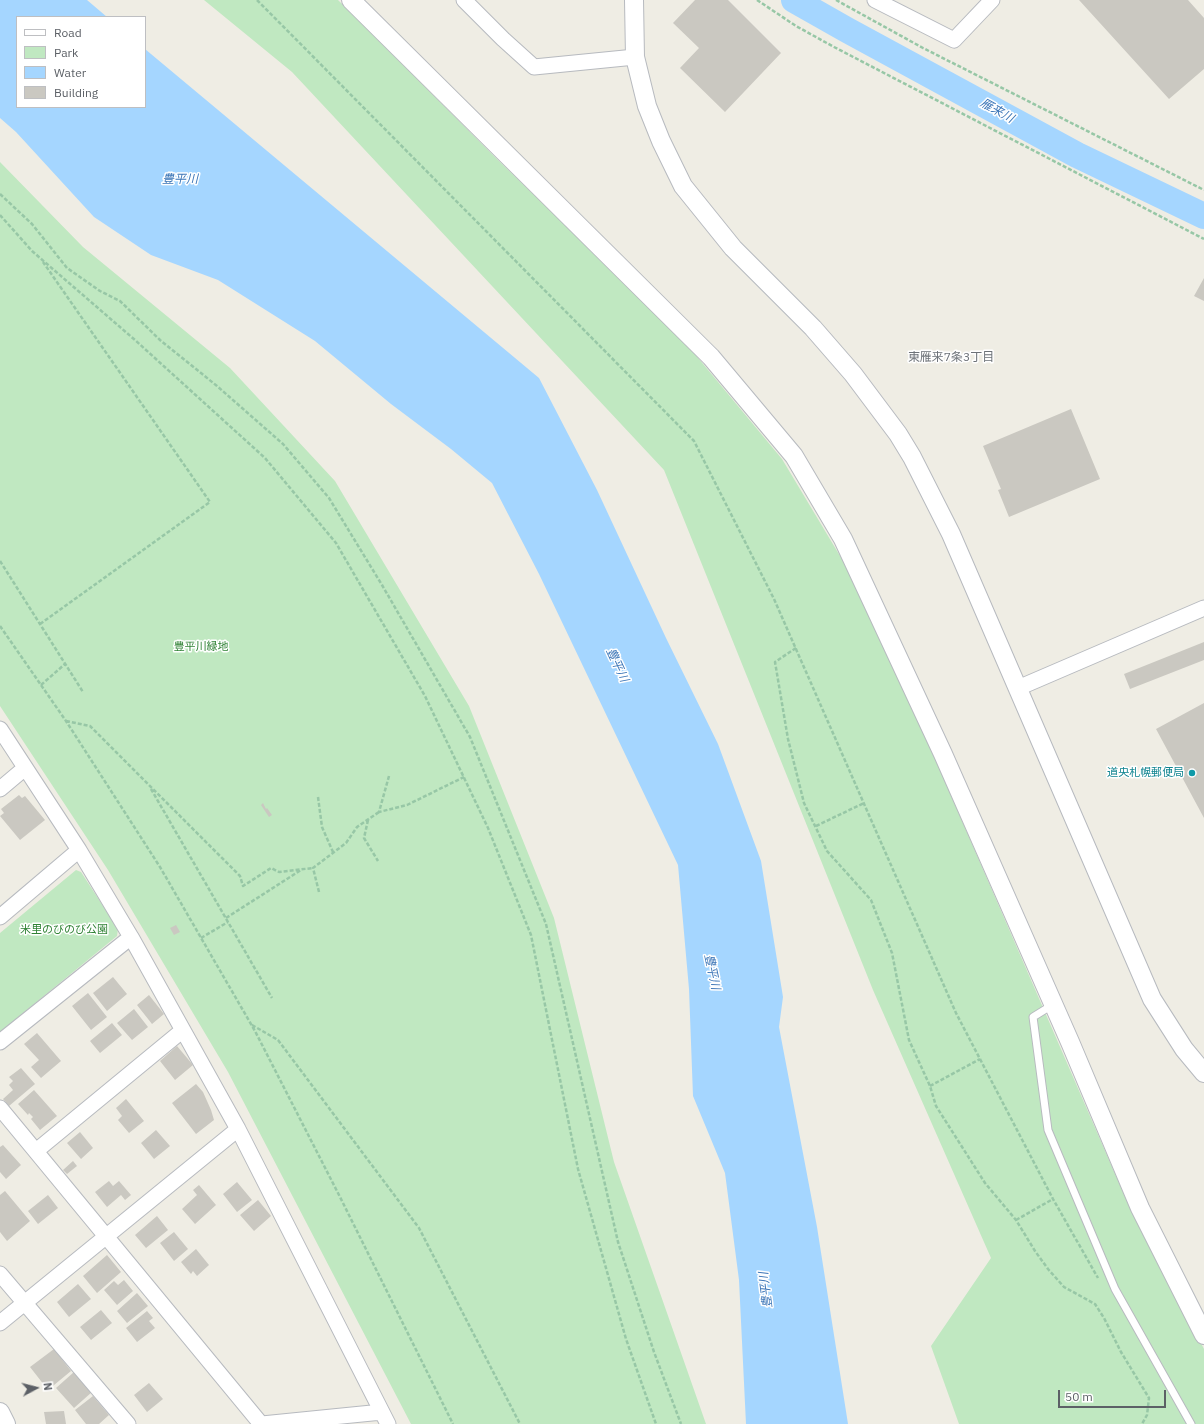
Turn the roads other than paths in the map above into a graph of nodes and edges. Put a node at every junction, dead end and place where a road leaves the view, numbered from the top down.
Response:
1 (351, 0) edge
2 (464, 0) edge
3 (634, 0) edge
4 (875, 0) edge
5 (992, 0) edge
6 (635, 56) junction
7 (1204, 608) edge
8 (1018, 688) junction
9 (0, 729) edge
10 (25, 768) junction
11 (0, 789) edge
12 (79, 850) junction
13 (0, 917) edge
14 (131, 937) junction
15 (1054, 1004) junction
16 (182, 1030) junction
17 (0, 1042) edge
18 (1204, 1074) edge
19 (0, 1108) edge
20 (238, 1129) junction
21 (36, 1151) junction
22 (106, 1236) junction
23 (0, 1274) edge
24 (24, 1303) junction
25 (0, 1323) edge
26 (1204, 1335) edge
27 (0, 1412) edge
28 (385, 1418) edge
29 (6, 1424) edge
30 (128, 1424) edge
31 (262, 1424) edge
32 (1191, 1424) edge

1 - 15 street
2 - 6 street
3 - 6 street
4 - 5 street
6 - 8 street
7 - 8 street
8 - 18 street
9 - 10 street
10 - 11 street
10 - 12 street
12 - 13 street
12 - 14 street
14 - 16 street
14 - 17 street
15 - 26 street
15 - 32 lane
16 - 20 street
16 - 21 street
19 - 21 street
20 - 22 street
20 - 28 street
21 - 22 street
22 - 24 street
22 - 31 street
23 - 24 street
24 - 25 street
24 - 30 street
27 - 29 street
28 - 31 street

